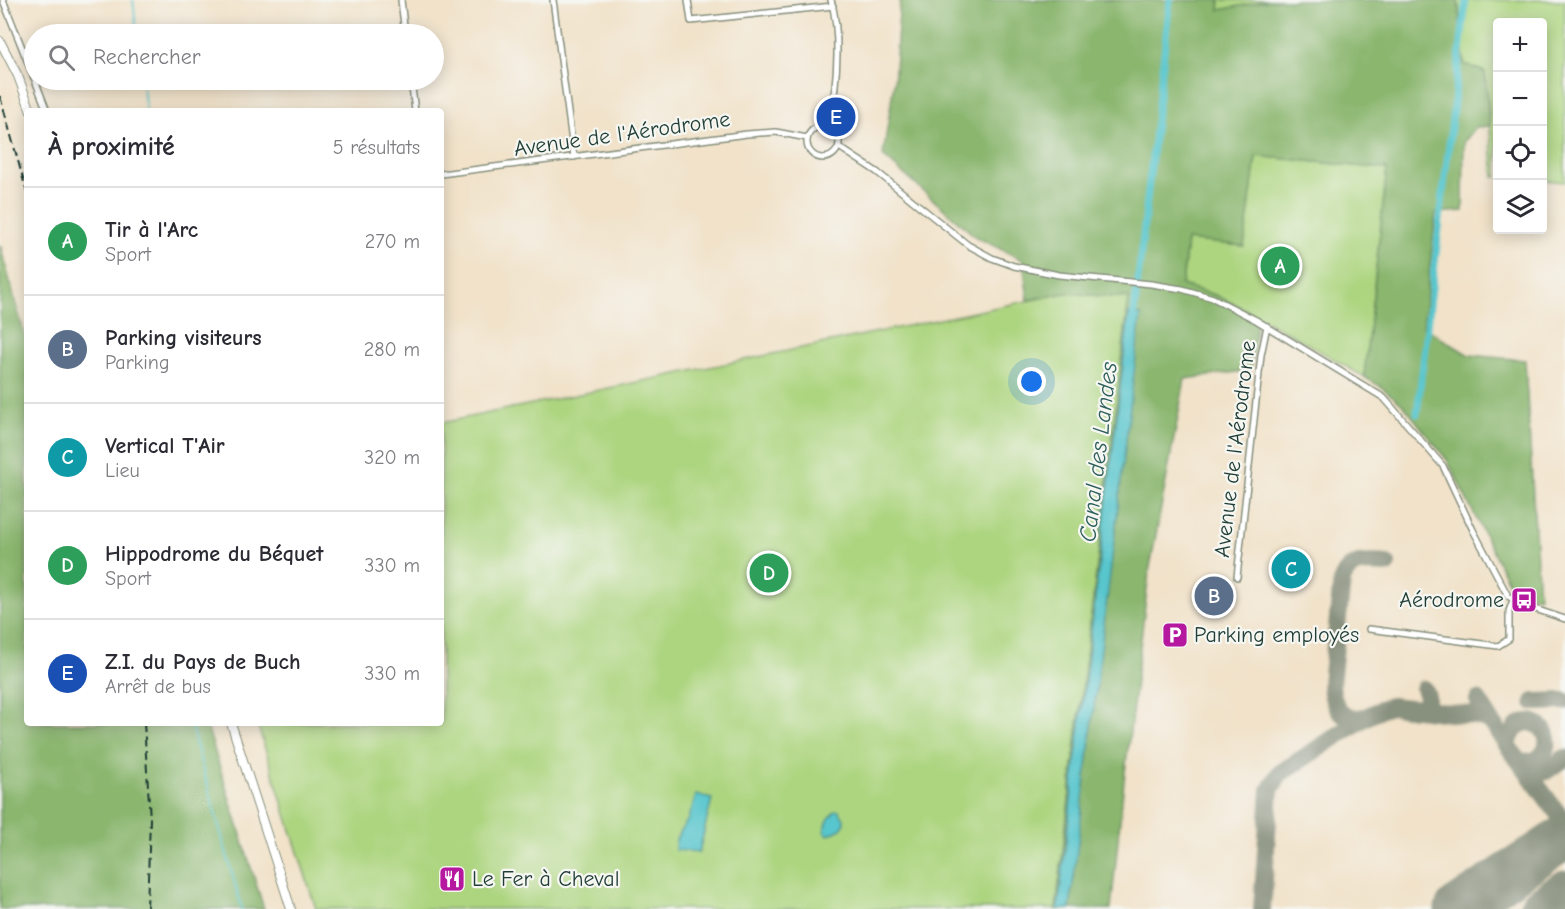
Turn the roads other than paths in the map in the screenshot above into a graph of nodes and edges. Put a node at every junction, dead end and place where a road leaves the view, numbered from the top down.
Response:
1 (3, 0) edge
2 (401, 0) edge
3 (554, 0) edge
4 (688, 0) edge
5 (832, 3) edge
6 (404, 24) edge
7 (0, 41) edge
8 (24, 52) edge
9 (39, 90) edge
10 (412, 90) edge
11 (30, 108) edge
12 (46, 108) edge
13 (415, 108) edge
14 (829, 127) junction
15 (807, 138) junction
16 (839, 147) junction
17 (574, 157) junction
18 (444, 174) edge
19 (1267, 326) junction
20 (1237, 577) dead end
21 (1513, 600) junction
22 (1565, 619) edge
23 (1369, 629) dead end
24 (232, 726) edge
25 (291, 909) edge

1 - 8 street
2 - 6 street
3 - 17 street
4 - 5 street
5 - 14 street
7 - 11 main road
9 - 12 street
10 - 13 street
14 - 15 street
14 - 16 street
15 - 16 street
15 - 17 street, Avenue de l'Aérodrome
16 - 19 street
17 - 18 street, Avenue de l'Aérodrome
19 - 20 street, Avenue de l'Aérodrome
19 - 21 street
21 - 22 street
21 - 23 street
24 - 25 main road

